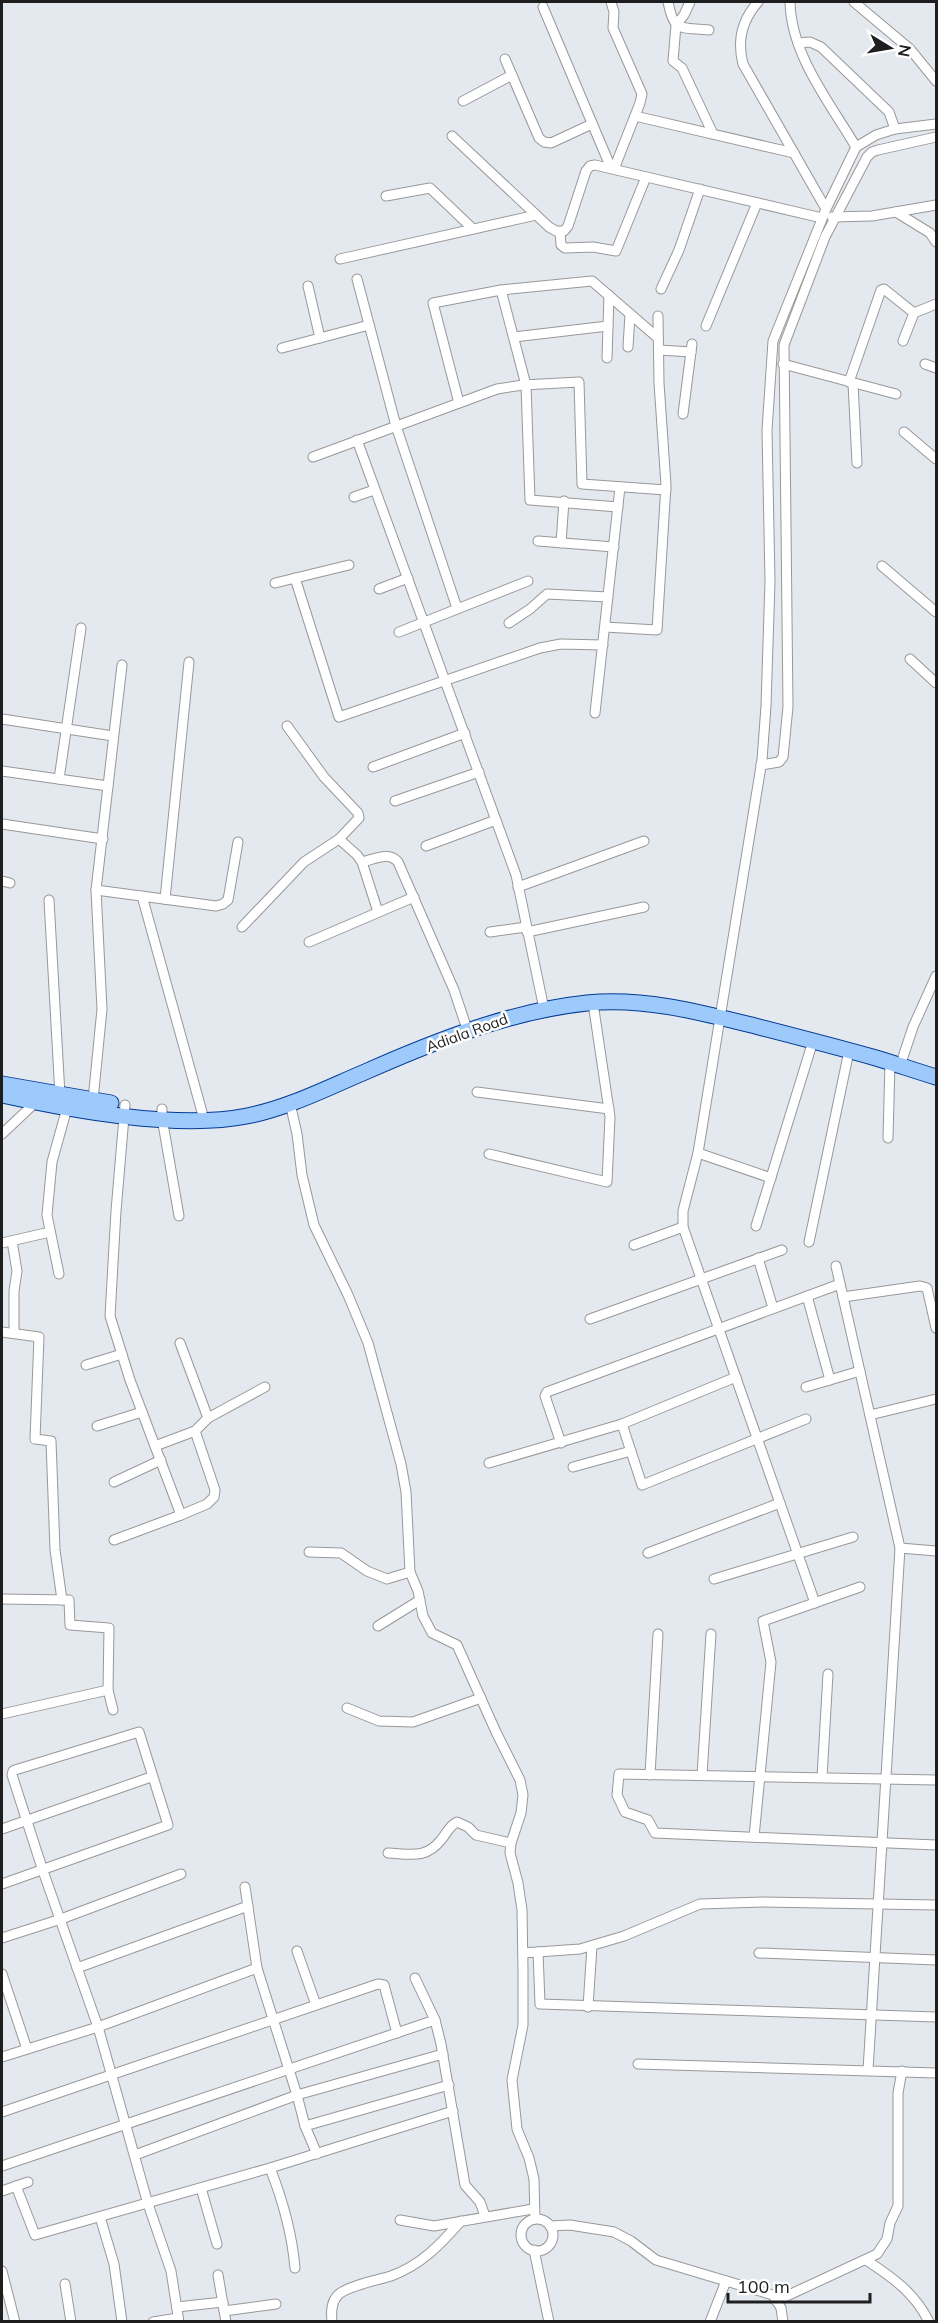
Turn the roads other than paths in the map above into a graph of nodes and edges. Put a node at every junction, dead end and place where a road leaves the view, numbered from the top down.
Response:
1 (612, 2) edge
2 (668, 2) edge
3 (690, 2) edge
4 (758, 2) edge
5 (790, 2) edge
6 (854, 2) edge
7 (543, 7) dead end
8 (676, 25) junction
9 (709, 30) dead end
10 (798, 43) junction
11 (506, 59) dead end
12 (512, 75) junction
13 (936, 81) edge
14 (463, 101) dead end
15 (635, 116) junction
16 (592, 124) junction
17 (936, 124) edge
18 (895, 129) junction
19 (713, 134) junction
20 (452, 136) dead end
21 (936, 137) edge
22 (856, 147) junction
23 (794, 153) junction
24 (612, 169) junction
25 (646, 177) junction
26 (700, 189) junction
27 (386, 196) dead end
28 (757, 203) junction
29 (936, 205) edge
30 (896, 212) junction
31 (824, 214) junction
32 (536, 216) junction
33 (835, 217) junction
34 (473, 230) junction
35 (560, 232) junction
36 (936, 242) edge
37 (340, 259) dead end
38 (357, 279) dead end
39 (308, 286) dead end
40 (661, 289) dead end
41 (501, 290) junction
42 (609, 295) junction
43 (936, 304) edge
44 (914, 313) junction
45 (630, 314) junction
46 (658, 316) dead end
47 (369, 325) junction
48 (608, 326) junction
49 (706, 326) dead end
50 (320, 338) junction
51 (514, 338) junction
52 (658, 338) junction
53 (903, 341) dead end
54 (628, 347) dead end
55 (282, 348) dead end
56 (658, 350) junction
57 (607, 357) dead end
58 (783, 364) junction
59 (925, 364) dead end
60 (936, 369) edge
61 (851, 382) junction
62 (526, 385) junction
63 (896, 394) dead end
64 (459, 403) junction
65 (683, 414) dead end
66 (396, 426) junction
67 (904, 432) dead end
68 (357, 440) junction
69 (313, 457) dead end
70 (936, 459) edge
71 (857, 463) dead end
72 (621, 487) junction
73 (374, 490) junction
74 (666, 490) junction
75 (354, 497) dead end
76 (564, 501) junction
77 (618, 507) junction
78 (538, 541) dead end
79 (561, 543) junction
80 (614, 547) junction
81 (349, 565) dead end
82 (882, 566) dead end
83 (295, 578) junction
84 (408, 578) junction
85 (528, 581) dead end
86 (275, 583) dead end
87 (379, 588) dead end
88 (608, 597) junction
89 (457, 608) junction
90 (936, 612) edge
91 (424, 621) junction
92 (509, 623) dead end
93 (605, 627) junction
94 (81, 628) dead end
95 (399, 632) dead end
96 (603, 645) junction
97 (910, 659) dead end
98 (189, 662) dead end
99 (122, 665) dead end
100 (446, 681) junction
101 (936, 682) edge
102 (595, 713) dead end
103 (2, 718) edge
104 (287, 726) dead end
105 (65, 729) junction
106 (465, 733) junction
107 (113, 736) junction
108 (761, 765) junction
109 (372, 767) dead end
110 (2, 771) edge
111 (480, 772) junction
112 (59, 779) junction
113 (108, 786) junction
114 (395, 801) dead end
115 (496, 820) junction
116 (2, 824) edge
117 (103, 839) junction
118 (339, 839) junction
119 (644, 841) dead end
120 (238, 842) dead end
121 (426, 846) dead end
122 (362, 862) junction
123 (518, 887) junction
124 (96, 890) junction
125 (142, 896) junction
126 (414, 897) junction
127 (165, 899) junction
128 (49, 900) dead end
129 (644, 907) dead end
130 (378, 912) junction
131 (242, 927) dead end
132 (526, 930) junction
133 (490, 932) dead end
134 (309, 942) dead end
135 (936, 976) edge
136 (593, 1003) junction
137 (542, 1005) junction
138 (720, 1013) junction
139 (465, 1023) junction
140 (813, 1041) junction
141 (849, 1051) junction
142 (897, 1060) junction
143 (936, 1066) edge
144 (936, 1077) edge
145 (2, 1084) edge
146 (477, 1092) dead end
147 (2, 1095) edge
148 (93, 1100) junction
149 (37, 1101) junction
150 (64, 1101) junction
151 (290, 1103) junction
152 (609, 1109) junction
153 (124, 1110) junction
154 (202, 1112) junction
155 (162, 1114) junction
156 (2, 1134) edge
157 (888, 1138) dead end
158 (698, 1153) junction
159 (489, 1154) dead end
160 (771, 1178) junction
161 (179, 1216) dead end
162 (756, 1226) dead end
163 (683, 1227) junction
164 (50, 1232) junction
165 (12, 1241) junction
166 (809, 1242) dead end
167 (2, 1243) edge
168 (633, 1245) dead end
169 (782, 1250) dead end
170 (758, 1258) junction
171 (836, 1266) dead end
172 (59, 1274) dead end
173 (702, 1279) junction
174 (840, 1284) junction
175 (807, 1296) junction
176 (843, 1297) junction
177 (773, 1308) junction
178 (590, 1318) dead end
179 (719, 1328) junction
180 (936, 1328) edge
181 (2, 1332) edge
182 (14, 1333) junction
183 (180, 1343) dead end
184 (122, 1354) junction
185 (86, 1365) dead end
186 (860, 1371) junction
187 (736, 1377) junction
188 (830, 1380) junction
189 (265, 1387) dead end
190 (806, 1387) dead end
191 (936, 1400) edge
192 (142, 1412) junction
193 (870, 1415) junction
194 (208, 1418) junction
195 (806, 1419) dead end
196 (622, 1424) junction
197 (97, 1426) dead end
198 (195, 1431) junction
199 (757, 1437) junction
200 (561, 1443) junction
201 (155, 1446) junction
202 (631, 1451) junction
203 (160, 1460) junction
204 (489, 1463) dead end
205 (573, 1467) dead end
206 (114, 1482) dead end
207 (780, 1503) junction
208 (181, 1515) junction
209 (853, 1537) dead end
210 (114, 1540) dead end
211 (900, 1548) junction
212 (936, 1551) edge
213 (309, 1552) dead end
214 (648, 1553) dead end
215 (798, 1554) junction
216 (410, 1572) junction
217 (714, 1579) dead end
218 (860, 1587) dead end
219 (2, 1599) edge
220 (62, 1600) junction
221 (420, 1600) junction
222 (814, 1603) junction
223 (378, 1626) dead end
224 (658, 1634) dead end
225 (711, 1634) dead end
226 (828, 1674) dead end
227 (108, 1690) junction
228 (481, 1698) junction
229 (347, 1708) dead end
230 (113, 1710) dead end
231 (2, 1714) edge
232 (650, 1775) junction
233 (702, 1776) junction
234 (759, 1776) junction
235 (152, 1777) junction
236 (822, 1777) junction
237 (886, 1778) junction
238 (936, 1779) edge
239 (27, 1821) junction
240 (2, 1829) edge
241 (754, 1837) junction
242 (882, 1842) junction
243 (511, 1843) junction
244 (936, 1845) edge
245 (388, 1853) dead end
246 (43, 1871) junction
247 (181, 1874) dead end
248 (2, 1884) edge
249 (245, 1887) dead end
250 (878, 1904) junction
251 (936, 1905) edge
252 (248, 1906) junction
253 (61, 1919) junction
254 (2, 1938) edge
255 (592, 1946) junction
256 (297, 1951) dead end
257 (538, 1952) junction
258 (523, 1953) junction
259 (759, 1953) dead end
260 (875, 1958) junction
261 (936, 1960) edge
262 (77, 1968) junction
263 (257, 1968) junction
264 (2, 1974) edge
265 (415, 1978) dead end
266 (316, 2006) junction
267 (588, 2007) junction
268 (872, 2015) junction
269 (936, 2017) edge
270 (274, 2020) junction
271 (435, 2020) junction
272 (98, 2027) junction
273 (397, 2033) junction
274 (27, 2049) junction
275 (443, 2054) junction
276 (2, 2057) edge
277 (638, 2064) dead end
278 (289, 2070) junction
279 (868, 2070) junction
280 (902, 2071) junction
281 (936, 2073) edge
282 (112, 2076) junction
283 (449, 2085) junction
284 (297, 2095) junction
285 (453, 2111) junction
286 (2, 2112) edge
287 (126, 2125) junction
288 (305, 2126) junction
289 (317, 2154) junction
290 (135, 2155) junction
291 (2, 2166) edge
292 (270, 2168) junction
293 (28, 2182) dead end
294 (16, 2186) junction
295 (201, 2188) junction
296 (2, 2191) edge
297 (148, 2204) junction
298 (534, 2214) junction
299 (485, 2216) junction
300 (100, 2217) junction
301 (400, 2220) dead end
302 (461, 2221) junction
303 (550, 2226) junction
304 (217, 2244) dead end
305 (534, 2250) junction
306 (866, 2260) junction
307 (295, 2268) dead end
308 (2, 2271) edge
309 (218, 2275) dead end
310 (726, 2281) junction
311 (65, 2284) dead end
312 (777, 2301) junction
313 (276, 2304) dead end
314 (223, 2306) junction
315 (177, 2307) junction
316 (178, 2320) edge
317 (15, 2322) edge
318 (71, 2322) edge
319 (122, 2322) edge
320 (153, 2322) edge
321 (226, 2322) edge
322 (332, 2322) edge
323 (549, 2322) edge
324 (710, 2322) edge
325 (783, 2322) edge
326 (929, 2322) edge

1 - 15 street
2 - 8 street
3 - 8 street
4 - 23 street
5 - 10 street
6 - 13 street
7 - 16 street
8 - 9 street
8 - 19 street
10 - 18 street
10 - 22 street
11 - 12 street
12 - 14 street
12 - 16 street
15 - 19 street
15 - 24 street
16 - 24 street
17 - 18 street
18 - 22 street
19 - 23 street
20 - 32 street
21 - 33 street
22 - 31 street
23 - 31 street
24 - 25 street
24 - 35 street
25 - 26 street
25 - 35 street
26 - 28 street
26 - 40 street
27 - 34 street
28 - 31 street
28 - 49 street
29 - 30 street
30 - 33 street
30 - 36 street
31 - 33 street
31 - 108 street
32 - 34 street
32 - 35 street
33 - 58 street
34 - 37 street
38 - 47 street
39 - 50 street
41 - 42 street
41 - 51 street
41 - 64 street
42 - 45 street
42 - 48 street
43 - 44 street
44 - 53 street
44 - 61 street
45 - 52 street
45 - 54 street
46 - 52 street
47 - 50 street
47 - 66 street
48 - 51 street
48 - 57 street
50 - 55 street
51 - 62 street
52 - 56 street
56 - 65 street
56 - 74 street
58 - 61 street
58 - 108 street
59 - 60 street
61 - 63 street
61 - 71 street
62 - 64 street
62 - 72 street
62 - 76 street
64 - 66 street
66 - 68 street
66 - 89 street
67 - 70 street
68 - 69 street
68 - 73 street
72 - 74 street
72 - 77 street
73 - 75 street
73 - 84 street
74 - 93 street
76 - 77 street
76 - 79 street
77 - 80 street
78 - 79 street
79 - 80 street
80 - 88 street
81 - 83 street
82 - 90 street
83 - 86 street
83 - 100 street
84 - 87 street
84 - 91 street
85 - 89 street
88 - 92 street
88 - 93 street
89 - 91 street
91 - 95 street
91 - 100 street
93 - 96 street
94 - 105 street
96 - 100 street
96 - 102 street
97 - 101 street
98 - 127 street
99 - 107 street
100 - 106 street
103 - 105 street
104 - 118 street
105 - 107 street
105 - 112 street
106 - 109 street
106 - 111 street
107 - 113 street
108 - 138 street
110 - 112 street
111 - 114 street
111 - 115 street
112 - 113 street
113 - 117 street
115 - 121 street
115 - 123 street
116 - 117 street
117 - 124 street
118 - 122 street
118 - 131 street
119 - 123 street
120 - 127 street
122 - 126 street
122 - 130 street
123 - 132 street
124 - 125 street
124 - 148 street
125 - 127 street
125 - 154 street
126 - 130 street
126 - 139 street
128 - 150 street
129 - 132 street
130 - 134 street
132 - 133 street
132 - 137 street
135 - 142 street
136 - 137 main road, Adiala Road
136 - 138 main road, Adiala Road
136 - 152 street
137 - 138 main road, Adiala Road
137 - 139 main road, Adiala Road
137 - 151 main road, Adiala Road
138 - 140 main road, Adiala Road
138 - 142 main road, Adiala Road
138 - 158 street
139 - 154 main road, Adiala Road
140 - 141 main road, Adiala Road
140 - 160 street
141 - 142 main road, Adiala Road
141 - 166 street
142 - 143 main road, Adiala Road
142 - 144 main road, Adiala Road
142 - 157 street
145 - 150 main road, Adiala Road
146 - 152 street
147 - 149 main road, Adiala Road
148 - 150 main road, Adiala Road
148 - 153 main road, Adiala Road
149 - 150 main road, Adiala Road
149 - 156 street
150 - 153 main road, Adiala Road
150 - 164 street
151 - 155 main road, Adiala Road
151 - 216 street
152 - 159 street
153 - 155 main road, Adiala Road
153 - 184 street
154 - 155 main road, Adiala Road
155 - 161 street
158 - 160 street
158 - 163 street
160 - 162 street
163 - 168 street
163 - 173 street
164 - 165 street
164 - 172 street
165 - 167 street
165 - 182 street
169 - 170 street
170 - 173 street
170 - 177 street
171 - 174 street
173 - 178 street
173 - 179 street
174 - 175 street
174 - 176 street
175 - 177 street
175 - 188 street
176 - 180 street
176 - 186 street
177 - 179 street
179 - 187 street
179 - 200 street
181 - 182 street
182 - 220 street
183 - 194 street
184 - 185 street
184 - 192 street
186 - 188 street
186 - 193 street
187 - 196 street
187 - 199 street
188 - 190 street
189 - 194 street
191 - 193 street
192 - 197 street
192 - 201 street
193 - 211 street
194 - 198 street
195 - 199 street
196 - 200 street
196 - 202 street
198 - 201 street
198 - 208 street
199 - 202 street
199 - 207 street
200 - 204 street
201 - 203 street
202 - 205 street
203 - 206 street
203 - 208 street
207 - 214 street
207 - 215 street
208 - 210 street
209 - 215 street
211 - 212 street
211 - 237 street
213 - 216 street
215 - 217 street
215 - 222 street
216 - 221 street
218 - 222 street
219 - 220 street
220 - 227 street
221 - 223 street
221 - 228 street
222 - 234 street
224 - 232 street
225 - 233 street
226 - 236 street
227 - 230 street
227 - 231 street
228 - 229 street
228 - 243 street
232 - 233 street
232 - 241 street
233 - 234 street
234 - 236 street
234 - 241 street
235 - 239 street
235 - 239 street
235 - 246 street
236 - 237 street
237 - 238 street
237 - 242 street
239 - 240 street
239 - 246 street
241 - 242 street
242 - 244 street
242 - 250 street
243 - 245 street
243 - 258 street
246 - 248 street
246 - 253 street
247 - 253 street
249 - 252 street
250 - 251 street
250 - 255 street
250 - 260 street
252 - 262 street
252 - 263 street
253 - 254 street
253 - 262 street
255 - 257 street
255 - 267 street
256 - 266 street
257 - 258 street
257 - 267 street
258 - 298 street
259 - 260 street
260 - 261 street
260 - 268 street
262 - 272 street
263 - 270 street
263 - 272 street
264 - 274 street
265 - 271 street
266 - 270 street
266 - 273 street
267 - 268 street
268 - 269 street
268 - 279 street
270 - 278 street
270 - 282 street
271 - 273 street
271 - 275 street
272 - 274 street
272 - 282 street
273 - 278 street
274 - 276 street
275 - 283 street
275 - 284 street
277 - 279 street
278 - 284 street
278 - 287 street
279 - 280 street
280 - 281 street
280 - 306 street
282 - 286 street
282 - 287 street
283 - 285 street
283 - 288 street
284 - 288 street
284 - 290 street
285 - 289 street
285 - 299 street
287 - 290 street
287 - 291 street
288 - 289 street
289 - 292 street
290 - 297 street
292 - 295 street
292 - 307 street
293 - 294 street
294 - 296 street
294 - 300 street
295 - 297 street
295 - 304 street
297 - 300 street
297 - 315 street
298 - 299 street
298 - 303 street
298 - 305 street
299 - 302 street
300 - 319 street
301 - 302 street
302 - 322 street
303 - 305 street
303 - 310 street
305 - 323 street
306 - 312 street
306 - 326 street
308 - 317 street
309 - 314 street
310 - 312 street
310 - 324 street
311 - 318 street
312 - 325 street
313 - 314 street
314 - 315 street
314 - 321 street
315 - 316 street
316 - 320 street

